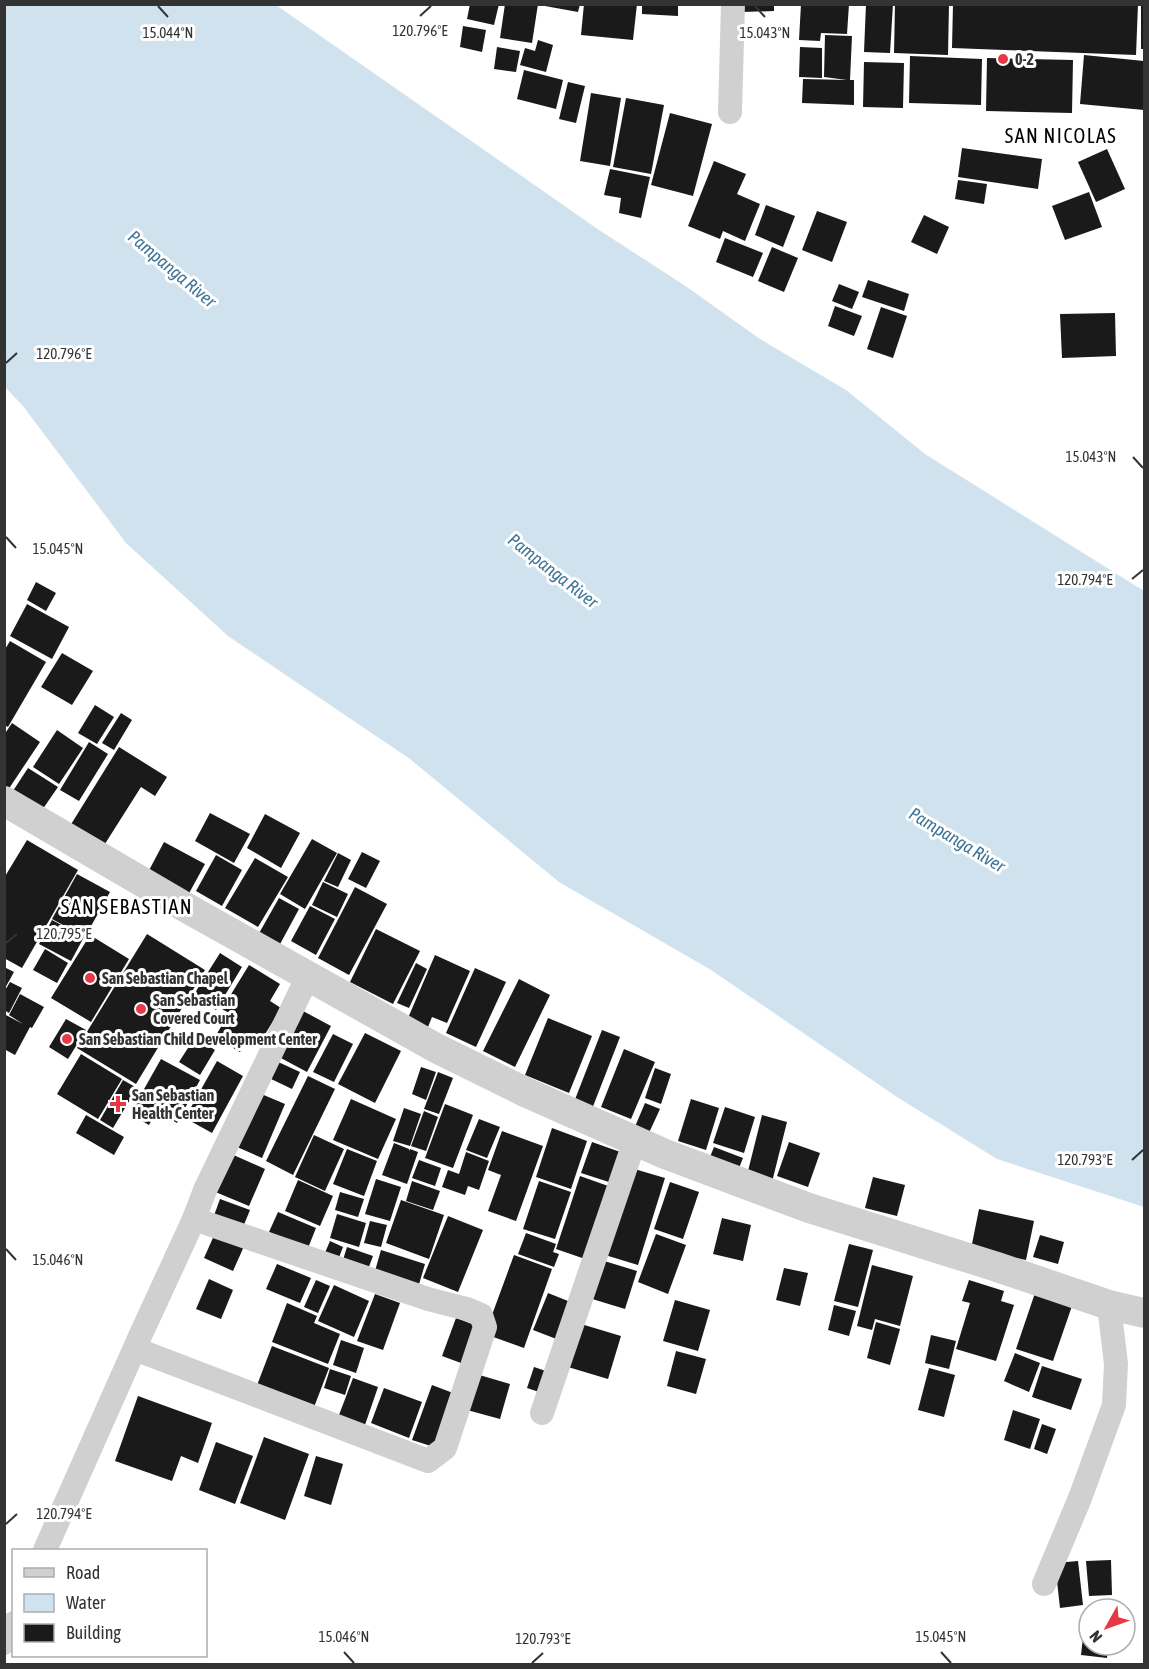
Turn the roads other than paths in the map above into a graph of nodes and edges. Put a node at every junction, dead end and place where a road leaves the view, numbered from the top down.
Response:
1 (733, 4) edge
2 (730, 112) dead end
3 (4, 801) edge
4 (308, 976) junction
5 (635, 1140) junction
6 (194, 1219) junction
7 (1109, 1305) junction
8 (1144, 1313) edge
9 (135, 1349) junction
10 (542, 1413) dead end
11 (46, 1549) edge
12 (1044, 1584) dead end
13 (12, 1627) edge
14 (4, 1643) edge

1 - 2 street
3 - 4 street
4 - 5 street
4 - 6 street
5 - 7 street
5 - 10 street
6 - 9 street
6 - 9 street
7 - 8 street
7 - 12 street
9 - 11 street
13 - 14 street

